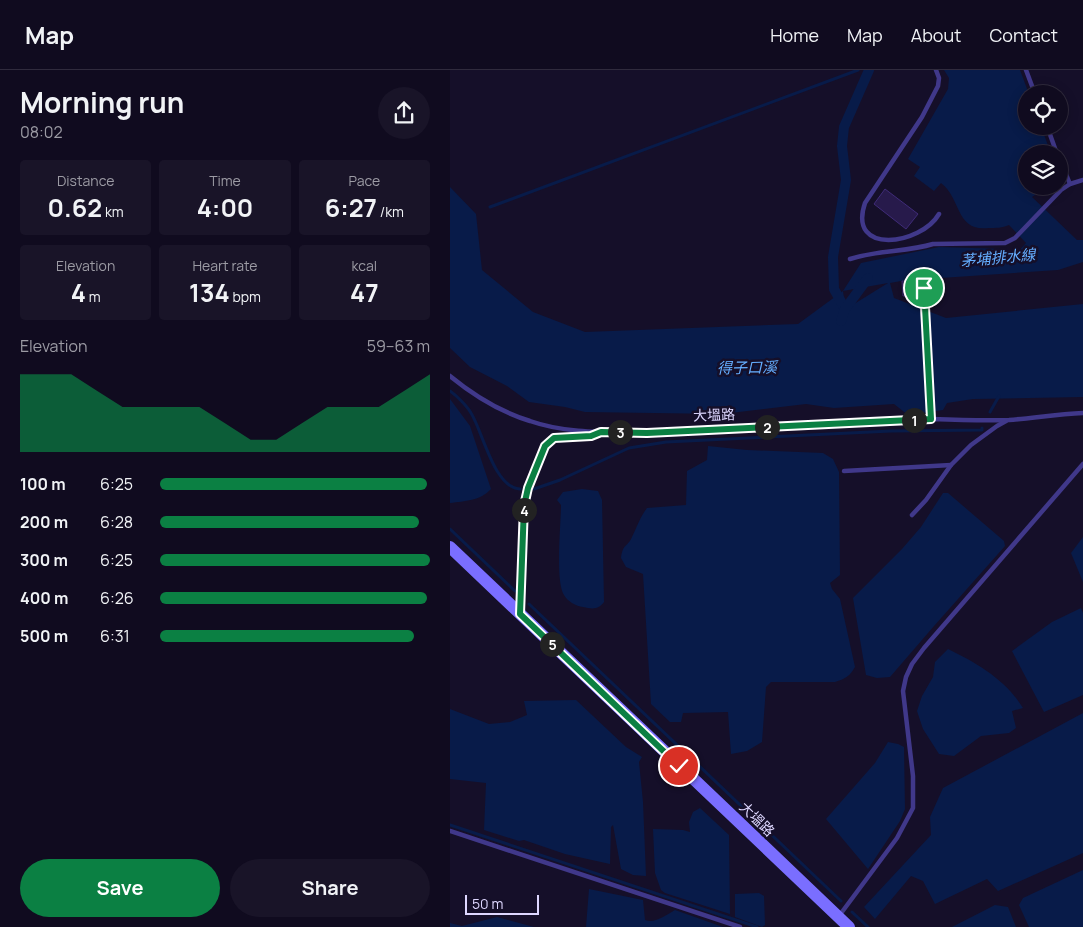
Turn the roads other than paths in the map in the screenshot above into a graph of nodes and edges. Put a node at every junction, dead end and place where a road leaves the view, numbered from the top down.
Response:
1 (936, 70) edge
2 (1026, 70) edge
3 (1032, 85) edge
4 (1068, 179) edge
5 (1083, 180) edge
6 (1070, 184) junction
7 (939, 214) dead end
8 (850, 259) dead end
9 (924, 288) dead end
10 (450, 376) edge
11 (1083, 413) edge
12 (931, 419) junction
13 (1009, 420) junction
14 (601, 432) junction
15 (1083, 464) edge
16 (951, 465) junction
17 (844, 471) dead end
18 (912, 515) dead end
19 (450, 547) edge
20 (520, 614) junction
21 (450, 831) edge
22 (838, 917) junction
23 (740, 927) edge
24 (849, 927) edge

1 - 7 lane
2 - 3 lane
4 - 6 lane
5 - 6 lane
6 - 8 lane
9 - 12 lane
10 - 14 lane, 大塭路
11 - 13 lane, 大塭路
12 - 13 lane, 大塭路
12 - 14 lane, 大塭路
13 - 16 lane
14 - 20 lane
15 - 22 lane
16 - 17 lane
16 - 18 lane
19 - 20 street, 大塭路
20 - 22 street, 大塭路
21 - 23 lane
22 - 24 street, 大塭路

